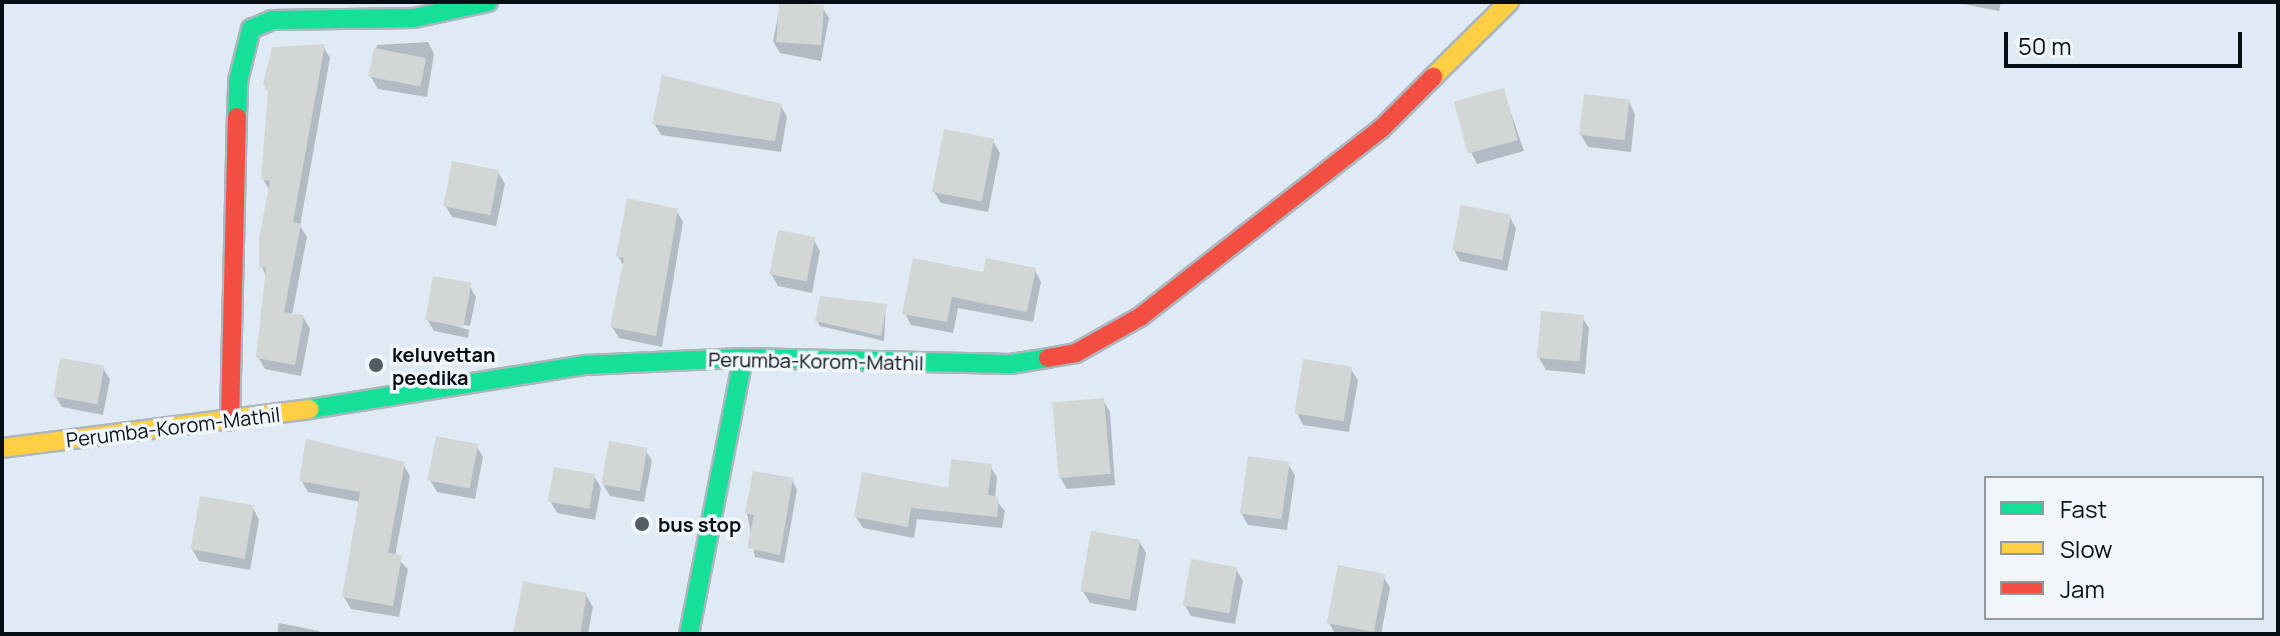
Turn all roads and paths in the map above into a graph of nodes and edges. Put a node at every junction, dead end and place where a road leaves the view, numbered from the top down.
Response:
1 (488, 2) edge
2 (1509, 2) edge
3 (743, 358) junction
4 (230, 421) junction
5 (2, 448) edge
6 (689, 634) edge

1 - 4 street
2 - 3 street, Perumba-Korom-Mathil
3 - 4 street, Perumba-Korom-Mathil
3 - 6 street
4 - 5 street, Perumba-Korom-Mathil

